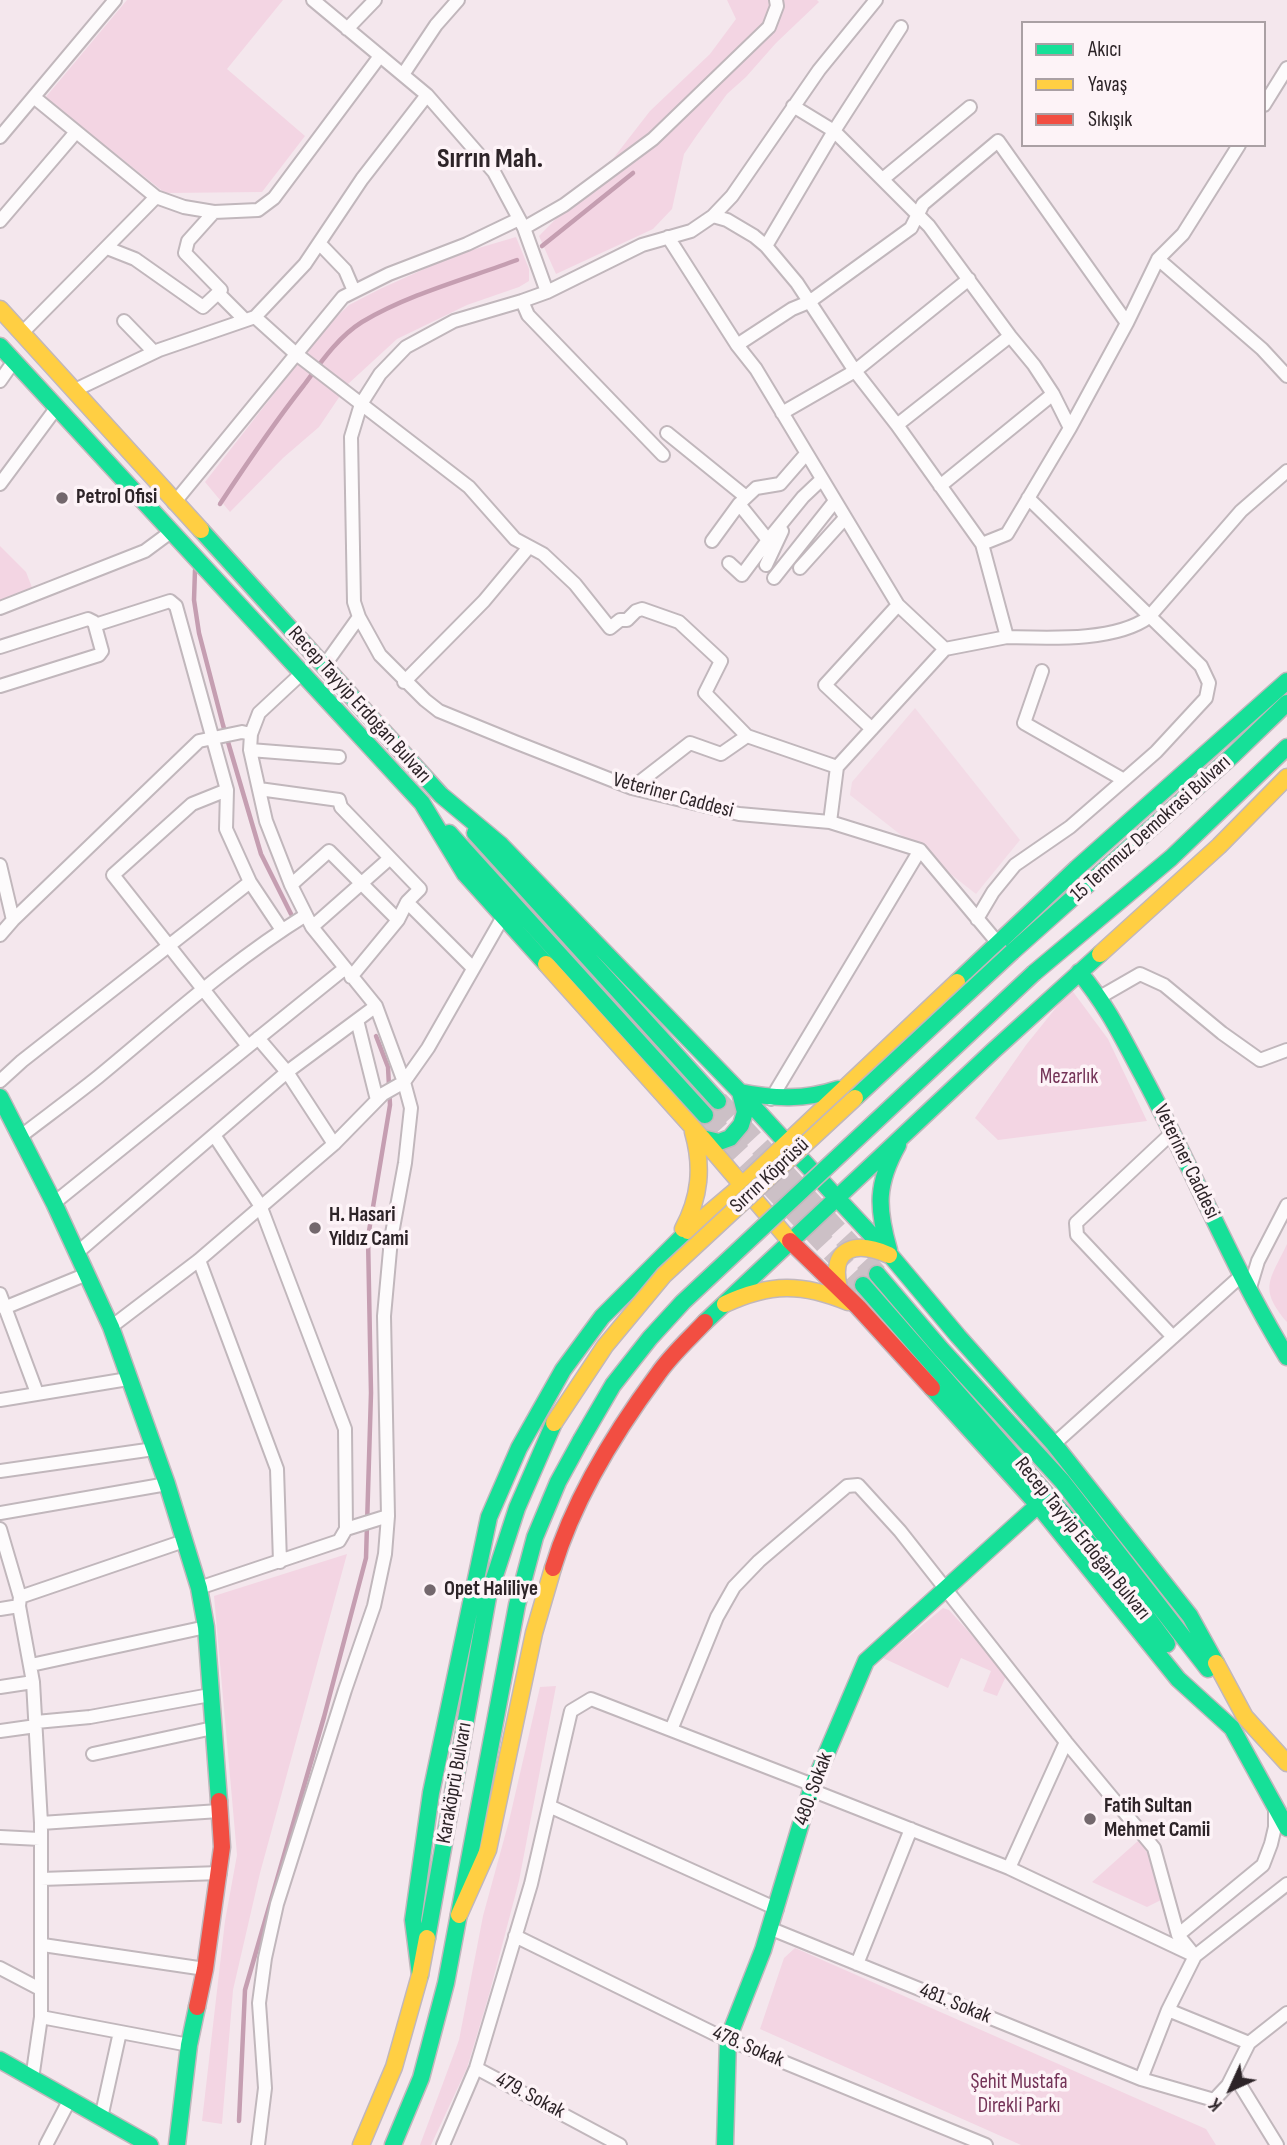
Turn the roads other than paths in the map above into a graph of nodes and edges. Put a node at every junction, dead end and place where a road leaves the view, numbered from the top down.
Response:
1 (115, 0) edge
2 (313, 0) edge
3 (375, 0) edge
4 (458, 0) edge
5 (776, 0) edge
6 (876, 0) edge
7 (901, 27) dead end
8 (347, 29) junction
9 (380, 56) junction
10 (1287, 68) edge
11 (404, 73) junction
12 (427, 94) junction
13 (35, 98) junction
14 (1266, 102) edge
15 (793, 106) junction
16 (970, 107) dead end
17 (834, 131) junction
18 (76, 132) junction
19 (0, 137) edge
20 (1238, 147) edge
21 (884, 178) junction
22 (156, 197) junction
23 (214, 212) junction
24 (916, 215) junction
25 (713, 216) junction
26 (0, 221) edge
27 (522, 224) junction
28 (668, 237) junction
29 (320, 244) junction
30 (766, 246) junction
31 (107, 248) junction
32 (1158, 259) junction
33 (969, 279) junction
34 (354, 292) junction
35 (547, 292) junction
36 (218, 293) junction
37 (522, 301) junction
38 (809, 302) junction
39 (0, 309) edge
40 (250, 319) junction
41 (124, 321) dead end
42 (1127, 323) junction
43 (22, 334) junction
44 (1010, 337) junction
45 (737, 345) junction
46 (0, 346) edge
47 (154, 352) junction
48 (295, 353) junction
49 (14, 361) junction
50 (855, 371) junction
51 (1287, 376) edge
52 (0, 381) edge
53 (75, 390) junction
54 (1053, 394) junction
55 (361, 404) junction
56 (57, 407) junction
57 (782, 412) junction
58 (897, 425) junction
59 (1070, 428) junction
60 (667, 433) dead end
61 (806, 454) junction
62 (663, 455) dead end
63 (1287, 471) edge
64 (821, 480) junction
65 (0, 484) edge
66 (940, 486) junction
67 (803, 497) junction
68 (1028, 498) junction
69 (743, 500) junction
70 (835, 501) junction
71 (174, 503) junction
72 (845, 518) junction
73 (172, 531) junction
74 (768, 540) junction
75 (712, 541) dead end
76 (982, 544) junction
77 (529, 547) junction
78 (729, 563) dead end
79 (766, 565) dead end
80 (800, 569) dead end
81 (774, 578) dead end
82 (898, 605) junction
83 (0, 608) edge
84 (359, 617) junction
85 (1149, 617) junction
86 (95, 625) junction
87 (1007, 637) junction
88 (0, 647) edge
89 (945, 649) junction
90 (324, 666) junction
91 (1042, 671) dead end
92 (302, 673) junction
93 (1287, 681) edge
94 (404, 682) junction
95 (0, 686) edge
96 (1287, 704) edge
97 (872, 729) junction
98 (251, 734) junction
99 (747, 736) junction
100 (214, 737) junction
101 (1287, 747) edge
102 (250, 750) junction
103 (339, 757) dead end
104 (837, 767) junction
105 (1287, 777) edge
106 (1124, 780) junction
107 (632, 788) junction
108 (259, 789) junction
109 (227, 790) junction
110 (440, 795) junction
111 (422, 803) junction
112 (830, 822) junction
113 (920, 850) junction
114 (389, 859) junction
115 (0, 865) edge
116 (250, 882) junction
117 (362, 884) junction
118 (291, 885) junction
119 (408, 902) junction
120 (306, 915) junction
121 (504, 915) junction
122 (977, 919) junction
123 (13, 920) junction
124 (398, 920) junction
125 (312, 927) junction
126 (282, 930) junction
127 (0, 935) edge
128 (997, 942) junction
129 (170, 945) junction
130 (1012, 952) joint
131 (473, 968) junction
132 (1079, 972) junction
133 (347, 973) junction
134 (1034, 973) joint
135 (204, 988) junction
136 (1100, 997) junction
137 (376, 1006) junction
138 (357, 1020) junction
139 (253, 1042) junction
140 (1287, 1050) edge
141 (287, 1072) junction
142 (0, 1081) edge
143 (400, 1084) junction
144 (841, 1088) junction
145 (740, 1092) junction
146 (0, 1097) edge
147 (380, 1097) junction
148 (771, 1099) junction
149 (718, 1101) tunnel mouth
150 (705, 1115) tunnel mouth
151 (691, 1125) junction
152 (906, 1132) junction
153 (1173, 1132) junction
154 (214, 1135) junction
155 (22, 1136) junction
156 (702, 1138) junction
157 (785, 1143) junction
158 (334, 1144) junction
159 (741, 1186) junction
160 (837, 1198) junction
161 (54, 1203) junction
162 (260, 1205) junction
163 (1287, 1205) edge
164 (790, 1241) junction
165 (674, 1243) junction
166 (78, 1252) junction
167 (891, 1256) junction
168 (199, 1260) junction
169 (87, 1274) junction
170 (877, 1274) tunnel mouth
171 (1242, 1275) junction
172 (863, 1285) tunnel mouth
173 (839, 1288) junction
174 (1249, 1291) junction
175 (0, 1294) edge
176 (4, 1307) junction
177 (858, 1307) junction
178 (717, 1308) junction
179 (111, 1327) junction
180 (1173, 1338) junction
181 (1284, 1347) edge
182 (128, 1379) junction
183 (37, 1393) junction
184 (0, 1401) edge
185 (554, 1423) joint
186 (581, 1440) joint
187 (1054, 1444) junction
188 (154, 1449) junction
189 (0, 1471) edge
190 (167, 1484) junction
191 (1038, 1505) junction
192 (0, 1513) edge
193 (388, 1516) junction
194 (346, 1529) junction
195 (1, 1537) edge
196 (184, 1541) junction
197 (280, 1562) junction
198 (199, 1588) junction
199 (946, 1588) junction
200 (20, 1601) junction
201 (0, 1609) edge
202 (206, 1627) junction
203 (31, 1665) junction
204 (33, 1682) junction
205 (0, 1687) edge
206 (210, 1695) junction
207 (1245, 1717) junction
208 (36, 1724) junction
209 (213, 1728) junction
210 (1232, 1728) junction
211 (671, 1730) junction
212 (0, 1731) edge
213 (1066, 1742) junction
214 (93, 1754) dead end
215 (1287, 1763) edge
216 (1287, 1774) edge
217 (812, 1788) junction
218 (549, 1806) junction
219 (1281, 1806) edge
220 (219, 1811) junction
221 (41, 1823) junction
222 (1287, 1828) edge
223 (911, 1829) junction
224 (0, 1837) edge
225 (40, 1839) junction
226 (1009, 1868) junction
227 (220, 1873) junction
228 (41, 1879) junction
229 (1287, 1884) edge
230 (777, 1909) junction
231 (460, 1915) junction
232 (769, 1928) junction
233 (515, 1936) junction
234 (1178, 1936) junction
235 (43, 1945) junction
236 (1195, 1956) junction
237 (857, 1964) junction
238 (0, 1968) edge
239 (205, 1969) junction
240 (420, 1975) junction
241 (40, 1989) junction
242 (1168, 2010) junction
243 (1287, 2014) edge
244 (41, 2017) junction
245 (120, 2032) junction
246 (728, 2039) junction
247 (1249, 2043) junction
248 (189, 2045) junction
249 (0, 2060) edge
250 (476, 2068) junction
251 (1234, 2075) junction
252 (32, 2079) junction
253 (1141, 2079) junction
254 (69, 2101) junction
255 (101, 2118) junction
256 (46, 2145) edge
257 (150, 2145) edge
258 (177, 2145) edge
259 (258, 2145) edge
260 (361, 2145) edge
261 (393, 2145) edge
262 (443, 2145) edge
263 (620, 2145) edge
264 (725, 2145) edge
265 (986, 2145) edge
266 (1278, 2145) edge

1 - 13 street
2 - 8 street
3 - 8 street
4 - 11 street
5 - 27 street
6 - 15 street, Veteriner Caddesi
7 - 17 street
8 - 9 street
9 - 11 street
9 - 23 street
10 - 14 street
11 - 12 street
12 - 27 street
12 - 29 street
13 - 18 street
13 - 19 street
15 - 17 street
15 - 25 street, Veteriner Caddesi
16 - 21 street
17 - 21 street
17 - 30 street
18 - 22 street
18 - 26 street
20 - 32 street
21 - 24 street
22 - 23 street
22 - 31 street
23 - 36 street
24 - 33 street
24 - 38 street
24 - 42 street
25 - 28 street, Veteriner Caddesi
25 - 30 street
27 - 34 street
27 - 35 street
28 - 35 street, Veteriner Caddesi
28 - 45 street
29 - 34 street
29 - 40 street
30 - 38 street
31 - 36 street
31 - 43 street
32 - 42 street
32 - 51 street
33 - 44 street
33 - 50 street
34 - 48 street
35 - 37 street, Veteriner Caddesi
36 - 40 street
37 - 55 street, Veteriner Caddesi
37 - 62 street
38 - 45 street
38 - 50 street
39 - 43 main road, Recep Tayyip Erdoğan Bulvarı
40 - 47 street
40 - 48 street
41 - 47 street
42 - 59 street
43 - 53 main road, Recep Tayyip Erdoğan Bulvarı
44 - 54 street
44 - 58 street
45 - 57 street
46 - 49 main road, Recep Tayyip Erdoğan Bulvarı
47 - 53 street
48 - 55 street
48 - 71 street
49 - 52 street
49 - 56 main road, Recep Tayyip Erdoğan Bulvarı
50 - 57 street
50 - 58 street
53 - 71 main road, Recep Tayyip Erdoğan Bulvarı
54 - 59 street
54 - 66 street
55 - 77 street
55 - 84 street, Veteriner Caddesi
56 - 65 street
56 - 73 main road, Recep Tayyip Erdoğan Bulvarı
57 - 61 street
58 - 66 street
59 - 68 street
60 - 69 street
61 - 64 street
61 - 69 street
63 - 85 street
64 - 67 street
64 - 70 street
66 - 76 street
67 - 74 street
67 - 79 street
68 - 76 street
68 - 85 street
69 - 74 street
69 - 75 street
70 - 72 street
70 - 81 street
71 - 90 main road, Recep Tayyip Erdoğan Bulvarı
72 - 80 street
72 - 82 street
73 - 83 street
73 - 92 main road, Recep Tayyip Erdoğan Bulvarı
74 - 78 street
76 - 87 street
77 - 94 street
77 - 99 street
82 - 89 street
82 - 97 street
84 - 90 street
84 - 94 street, Veteriner Caddesi
85 - 87 street
85 - 106 street
86 - 88 street
86 - 95 street
86 - 100 street
87 - 89 street
89 - 97 street
90 - 110 main road, Recep Tayyip Erdoğan Bulvarı
91 - 106 street
92 - 98 street
92 - 111 main road, Recep Tayyip Erdoğan Bulvarı
93 - 128 main road
94 - 107 street, Veteriner Caddesi
96 - 130 main road, 15 Temmuz Demokrasi Bulvarı
97 - 104 street
98 - 100 street
98 - 102 street
99 - 104 street
99 - 107 street
100 - 109 street
100 - 123 street
101 - 134 main road, 15 Temmuz Demokrasi Bulvarı
102 - 103 street
102 - 108 street
104 - 112 street
105 - 132 main road
106 - 122 street
107 - 112 street, Veteriner Caddesi
108 - 114 street
108 - 118 street
109 - 116 street
109 - 129 street
110 - 145 main road
110 - 149 main road, Recep Tayyip Erdoğan Bulvarı
111 - 121 main road
111 - 150 main road, Recep Tayyip Erdoğan Bulvarı
112 - 113 street, Veteriner Caddesi
113 - 122 street
113 - 148 street
114 - 117 street
114 - 119 street
115 - 123 street
116 - 126 street
116 - 129 street
117 - 118 street
117 - 124 street
117 - 125 street
118 - 120 street
119 - 124 street
119 - 131 street
120 - 125 street
120 - 126 street
121 - 131 street
121 - 151 main road
122 - 128 street
123 - 127 street
124 - 133 street
125 - 133 street
126 - 135 street
128 - 144 main road
129 - 135 street
129 - 142 street
130 - 185 main road, Sırrın Köprüsü, bridge
131 - 143 street
132 - 136 main road, Veteriner Caddesi
132 - 152 main road
133 - 137 street
133 - 139 street
134 - 186 main road, Sırrın Köprüsü, bridge
135 - 139 street
135 - 155 street
136 - 140 street
136 - 153 main road, Veteriner Caddesi
137 - 138 street
137 - 143 street
138 - 141 street
138 - 147 street
139 - 141 street
139 - 161 street
141 - 154 street
141 - 158 street
143 - 147 street
143 - 193 street
144 - 148 main road
144 - 157 main road
145 - 148 main road
145 - 156 main road
145 - 157 main road
146 - 155 main road
147 - 158 street
151 - 156 main road
151 - 165 main road
152 - 160 main road
152 - 167 main road
153 - 171 main road, Veteriner Caddesi
153 - 180 street
154 - 162 street
154 - 166 street
155 - 161 main road
156 - 159 main road
157 - 159 main road
157 - 160 main road
158 - 162 street
159 - 164 main road
159 - 165 main road
160 - 164 main road
160 - 167 main road
161 - 166 main road
162 - 168 street
162 - 194 street
163 - 174 street
164 - 173 main road
164 - 178 main road
165 - 240 main road
166 - 169 main road
167 - 173 main road
167 - 187 main road
168 - 179 street
168 - 197 street
169 - 176 street
169 - 179 main road
170 - 207 main road, Recep Tayyip Erdoğan Bulvarı
171 - 174 main road, Veteriner Caddesi
171 - 180 street
172 - 210 main road, Recep Tayyip Erdoğan Bulvarı
173 - 177 main road
174 - 181 main road, Veteriner Caddesi
175 - 176 street
176 - 183 street
177 - 178 main road
177 - 191 main road
178 - 231 main road
179 - 182 main road
180 - 187 street
182 - 183 street
182 - 188 main road
183 - 184 street
185 - 240 main road, Karaköprü Bulvarı
186 - 231 main road, Karaköprü Bulvarı
187 - 207 main road
188 - 189 street
188 - 190 main road
190 - 192 street
190 - 196 main road
191 - 199 main road, 480. Sokak
191 - 210 main road
193 - 194 street
193 - 259 street
194 - 197 street
195 - 200 street
196 - 198 main road
196 - 200 street
197 - 198 street
198 - 202 main road
199 - 211 street
199 - 213 street
199 - 217 main road, 480. Sokak
200 - 201 street
200 - 203 street
202 - 203 street
202 - 206 main road
203 - 204 street
204 - 205 street
204 - 208 street
206 - 208 street
206 - 209 main road
207 - 215 main road
207 - 216 main road, Recep Tayyip Erdoğan Bulvarı
208 - 212 street
208 - 221 street
209 - 214 street
209 - 220 main road
210 - 219 main road
211 - 217 street
211 - 218 street
213 - 226 street
213 - 234 street
217 - 223 street
217 - 230 main road, 480. Sokak
218 - 230 street
218 - 233 street
219 - 222 main road
219 - 234 street
220 - 221 street
220 - 227 main road
221 - 225 street
223 - 226 street
223 - 237 street
224 - 225 street
225 - 228 street
226 - 236 street
227 - 228 street
227 - 239 main road
228 - 235 street
229 - 236 street
230 - 232 main road, 480. Sokak
231 - 261 main road, Karaköprü Bulvarı
232 - 237 street, 481. Sokak
232 - 246 main road, 480. Sokak
233 - 246 street, 478. Sokak
233 - 250 street
234 - 236 street
235 - 239 street
235 - 241 street
236 - 242 street
237 - 253 street, 481. Sokak
238 - 241 street
239 - 248 main road
240 - 260 main road, Karaköprü Bulvarı
241 - 244 street
242 - 247 street
242 - 253 street
243 - 247 street
244 - 245 street
244 - 252 street
245 - 248 street
245 - 255 street
246 - 264 main road, 480. Sokak
246 - 265 street, 478. Sokak
247 - 251 street
248 - 258 main road
249 - 252 main road
250 - 262 street
250 - 263 street, 479. Sokak
251 - 253 street, 481. Sokak
251 - 266 street
252 - 254 main road
254 - 255 main road
254 - 256 street
255 - 257 main road

